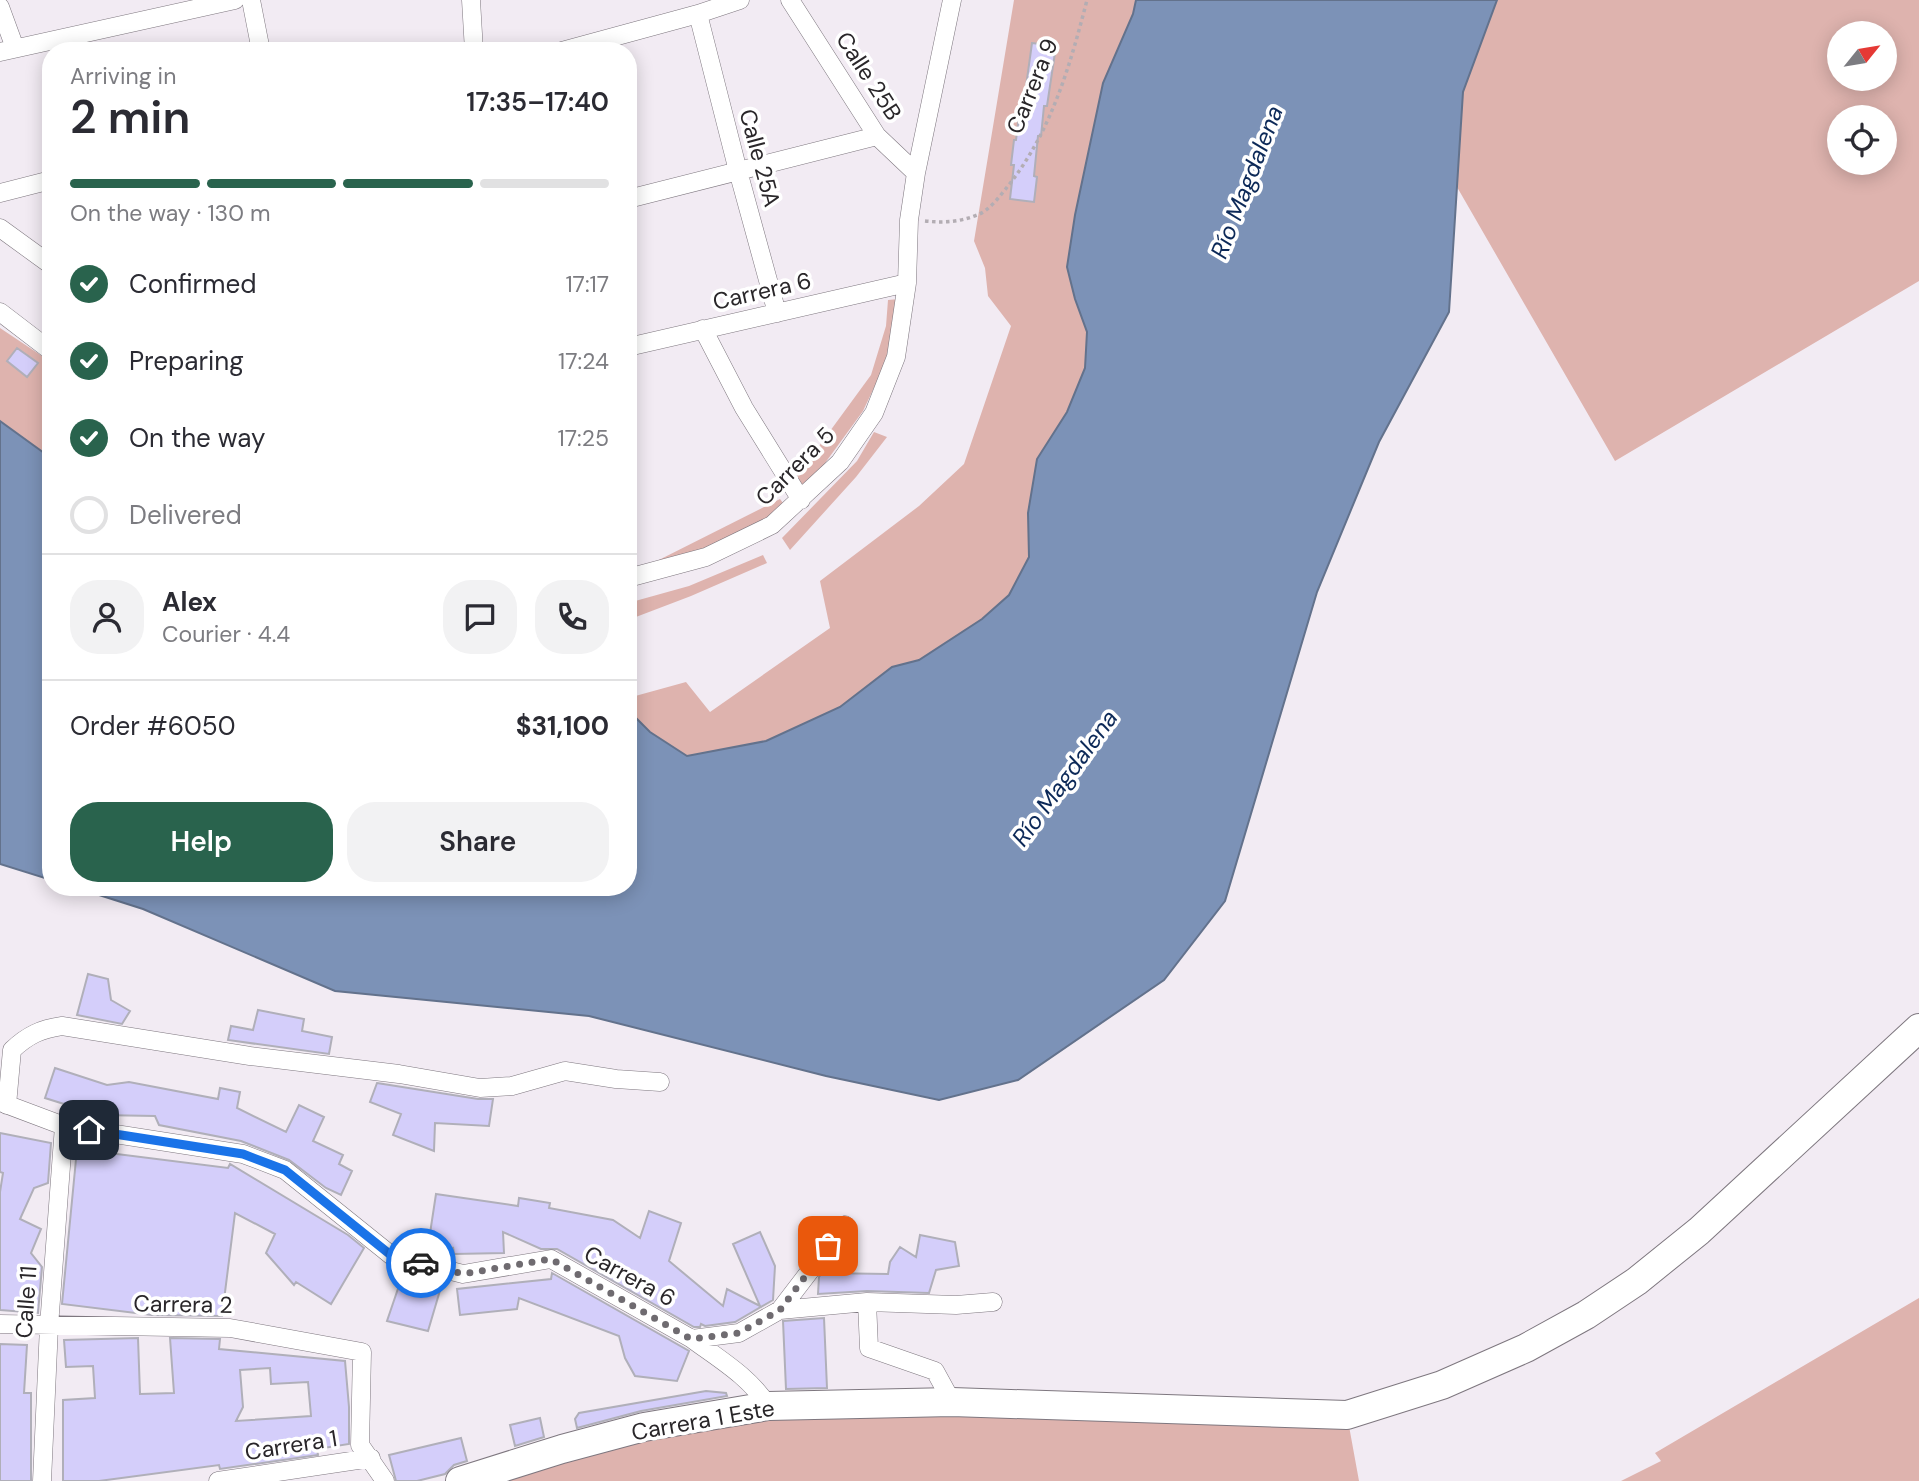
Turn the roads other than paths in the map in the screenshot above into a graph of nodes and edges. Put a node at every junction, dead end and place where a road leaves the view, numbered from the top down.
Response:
1 (235, 0) edge
2 (251, 0) edge
3 (471, 0) edge
4 (740, 0) edge
5 (790, 0) edge
6 (952, 0) edge
7 (188, 5) edge
8 (0, 7) edge
9 (698, 15) junction
10 (259, 42) edge
11 (473, 42) edge
12 (596, 42) edge
13 (7, 50) edge
14 (877, 136) junction
15 (738, 171) junction
16 (916, 173) junction
17 (42, 182) edge
18 (0, 193) edge
19 (637, 197) edge
20 (0, 228) edge
21 (42, 258) edge
22 (906, 283) junction
23 (0, 312) edge
24 (777, 313) junction
25 (703, 330) junction
26 (42, 342) edge
27 (637, 345) edge
28 (801, 500) junction
29 (637, 576) edge
30 (1919, 1028) edge
31 (660, 1082) dead end
32 (4, 1104) edge
33 (64, 1126) junction
34 (845, 1224) dead end
35 (867, 1302) junction
36 (993, 1303) dead end
37 (780, 1310) junction
38 (0, 1324) edge
39 (49, 1326) junction
40 (691, 1339) junction
41 (952, 1402) junction
42 (768, 1406) junction
43 (371, 1458) junction
44 (42, 1481) edge
45 (218, 1481) edge
46 (385, 1481) edge
47 (460, 1481) edge

1 - 7 street
2 - 10 street
3 - 11 street
4 - 9 street
5 - 14 street, Calle 25B
6 - 16 street, Carrera 5
7 - 13 street
8 - 13 street
9 - 12 street
9 - 15 street, Calle 25A
14 - 15 street
14 - 16 street, Calle 25B
15 - 19 street
15 - 24 street, Calle 25A
16 - 22 street, Carrera 5
17 - 18 street
20 - 21 street
22 - 24 street, Carrera 6
22 - 28 street, Carrera 5
23 - 26 street
24 - 25 street, Carrera 6
25 - 27 street, Carrera 6
25 - 28 street
28 - 29 street, Carrera 5
30 - 41 main road, Carrera 1 Este
31 - 32 street
32 - 33 street, Carrera 6
33 - 39 street, Calle 11
33 - 40 street, Carrera 6
34 - 37 street
35 - 36 street
35 - 37 street
35 - 41 street
37 - 40 street
38 - 39 street, Carrera 2
39 - 43 street, Carrera 2
39 - 44 street, Calle 11
40 - 42 street, Carrera 6
41 - 42 main road, Carrera 1 Este
42 - 47 main road, Carrera 1 Este
43 - 45 street, Carrera 1
43 - 46 street

